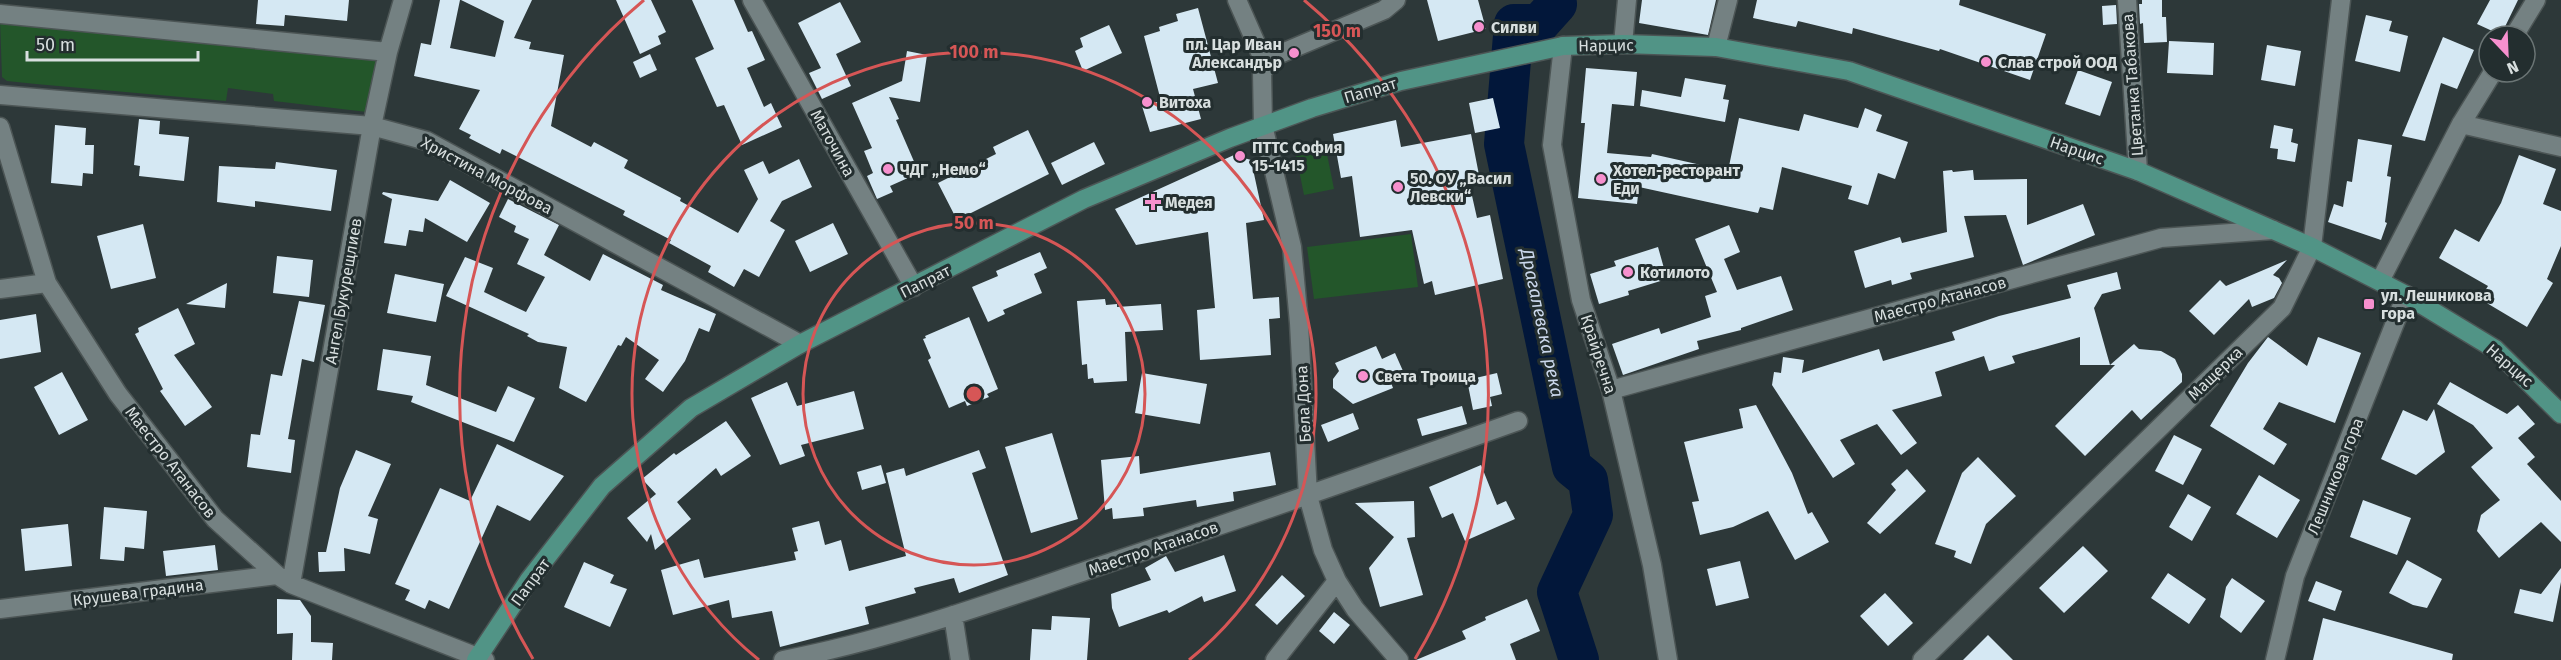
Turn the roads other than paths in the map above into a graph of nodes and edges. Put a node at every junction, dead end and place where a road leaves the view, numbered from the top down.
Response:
1 (403, 0) edge
2 (752, 0) edge
3 (1237, 0) edge
4 (1396, 0) edge
5 (1627, 0) edge
6 (1728, 0) edge
7 (2127, 0) edge
8 (2341, 0) edge
9 (2536, 0) edge
10 (0, 14) edge
11 (2521, 24) edge
12 (1623, 44) junction
13 (1563, 46) junction
14 (1716, 47) junction
15 (388, 52) junction
16 (1480, 63) joint
17 (1266, 66) junction
18 (2486, 84) edge
19 (0, 95) edge
20 (2461, 124) junction
21 (1263, 125) junction
22 (372, 126) junction
23 (0, 127) edge
24 (2561, 147) edge
25 (2138, 171) junction
26 (2273, 230) junction
27 (2312, 247) junction
28 (2380, 280) junction
29 (48, 283) junction
30 (914, 287) junction
31 (0, 290) edge
32 (2406, 295) junction
33 (800, 344) junction
34 (1611, 390) junction
35 (2561, 414) edge
36 (1518, 421) dead end
37 (1308, 496) junction
38 (284, 580) junction
39 (1337, 581) junction
40 (0, 609) edge
41 (952, 615) junction
42 (479, 659) edge
43 (783, 660) edge
44 (960, 660) edge
45 (1275, 660) edge
46 (1399, 660) edge
47 (1668, 660) edge
48 (1922, 660) edge
49 (2275, 660) edge

1 - 15 street, Ангел Букурещлиев
2 - 30 street, Маточина
3 - 17 street
4 - 17 street
5 - 12 street
6 - 14 street
7 - 25 street, Цветанка Табакова
8 - 27 street, Мащерка
9 - 11 street
10 - 15 street
12 - 13 main road, Нарцис
12 - 14 main road, Нарцис
13 - 16 main road, Нарцис
13 - 34 street, Крайречна
14 - 25 main road, Нарцис
15 - 22 street, Ангел Букурещлиев
16 - 21 main road, Папрат
17 - 21 street, Бела Дона
18 - 20 street
19 - 22 street, Христина Морфова
20 - 24 street
20 - 28 street
21 - 30 main road, Папрат
21 - 37 street, Бела Дона
22 - 33 street, Христина Морфова
22 - 38 street, Ангел Букурещлиев
23 - 29 street, Маестро Атанасов
25 - 26 main road, Нарцис
26 - 27 main road, Нарцис
26 - 34 street, Маестро Атанасов
27 - 28 main road, Нарцис
27 - 48 street, Мащерка
28 - 32 main road, Нарцис
29 - 31 street
29 - 38 street, Маестро Атанасов
30 - 33 main road, Папрат
32 - 35 main road, Нарцис
32 - 49 street, Лешникова гора
33 - 42 main road, Папрат
34 - 47 street, Крайречна
36 - 37 street, Маестро Атанасов
37 - 39 street, Бела Дона
37 - 41 street, Маестро Атанасов
38 - 40 street, Крушева градина
38 - 42 street, Маестро Атанасов
39 - 45 street
39 - 46 street, Бела Дона
41 - 43 street, Маестро Атанасов
41 - 44 street

